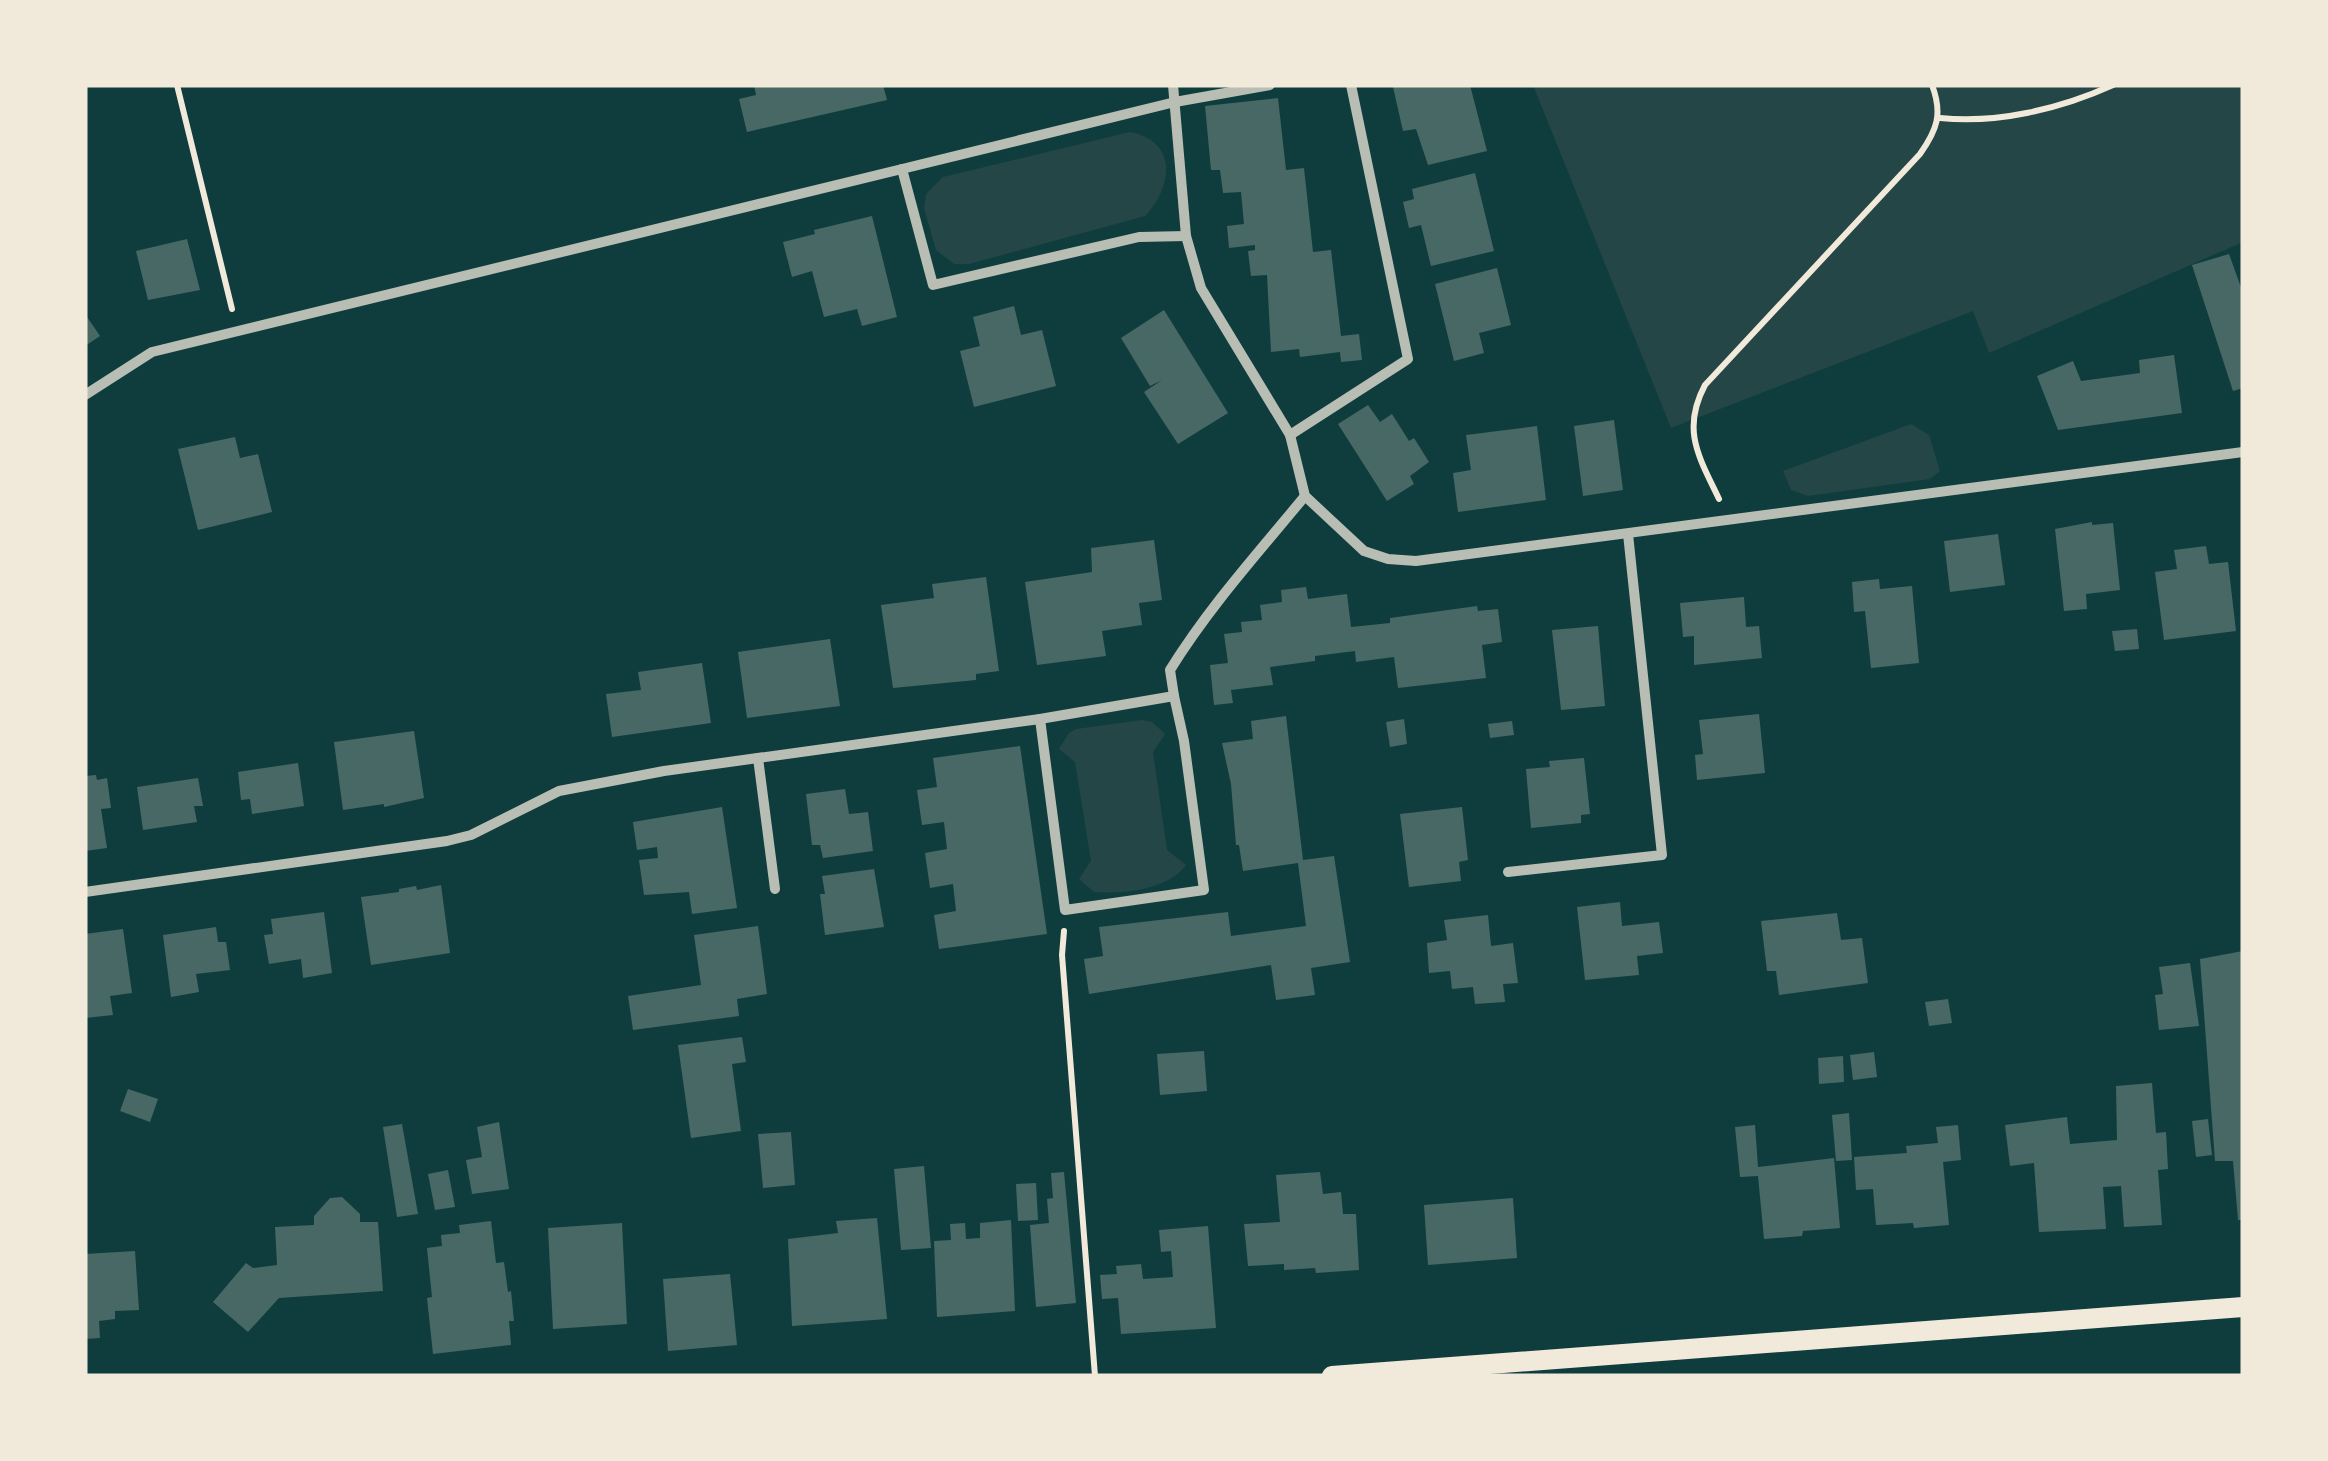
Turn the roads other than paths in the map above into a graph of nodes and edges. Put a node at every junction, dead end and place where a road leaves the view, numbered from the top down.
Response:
1 (1173, 85) edge
2 (1270, 85) edge
3 (1350, 85) edge
4 (1175, 102) junction
5 (902, 168) junction
6 (1186, 236) junction
7 (85, 395) edge
8 (1290, 435) junction
9 (2243, 452) edge
10 (1305, 496) junction
11 (1628, 534) junction
12 (1174, 696) junction
13 (1040, 719) junction
14 (758, 758) junction
15 (1508, 872) dead end
16 (776, 889) dead end
17 (85, 892) edge
18 (2243, 1308) edge
19 (1332, 1376) edge

1 - 4 street
2 - 4 street
3 - 8 street
4 - 5 street
4 - 6 street
5 - 6 street
5 - 7 street
6 - 8 street
8 - 10 street
9 - 11 street
10 - 11 street
10 - 12 street
11 - 15 street
12 - 13 street
12 - 13 street
13 - 14 street
14 - 16 street
14 - 17 street
18 - 19 main road

